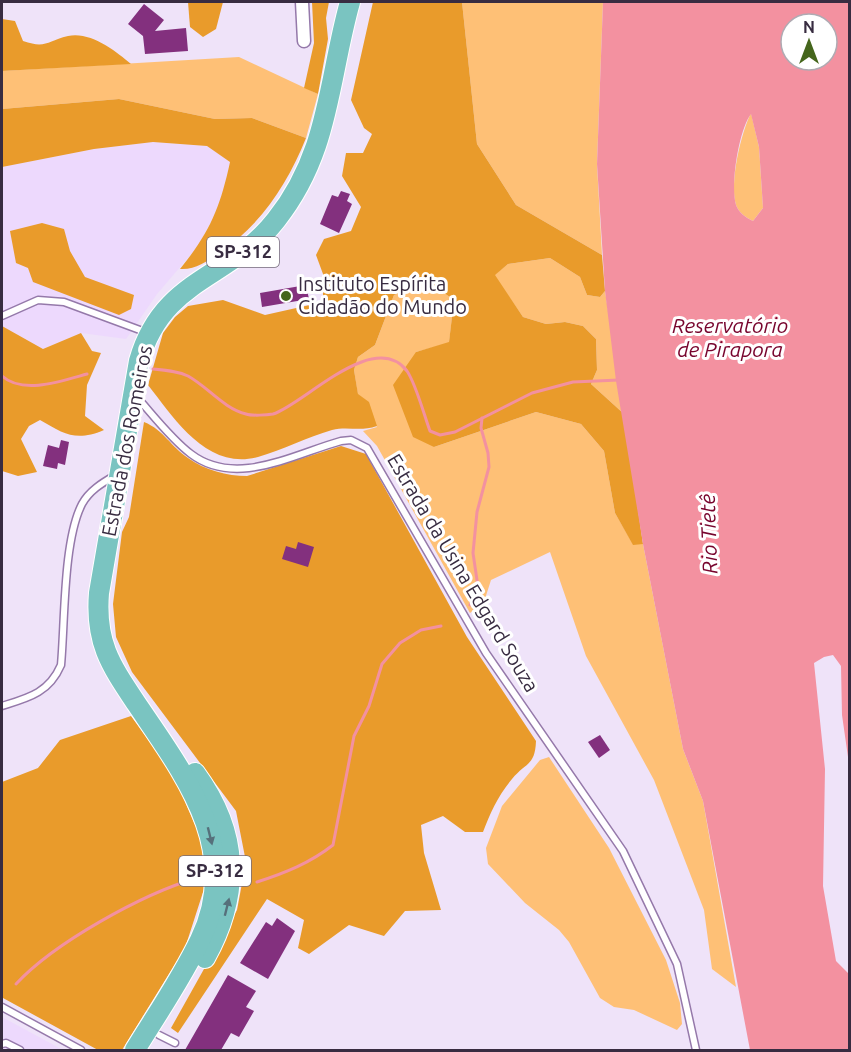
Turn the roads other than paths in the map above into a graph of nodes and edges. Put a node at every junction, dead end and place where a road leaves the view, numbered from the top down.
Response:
1 (302, 2) edge
2 (350, 2) edge
3 (304, 40) dead end
4 (2, 316) edge
5 (148, 333) junction
6 (133, 393) junction
7 (119, 473) junction
8 (130, 694) junction
9 (2, 706) edge
10 (2, 1007) edge
11 (162, 1043) edge
12 (2, 1044) edge
13 (73, 1048) edge
14 (20, 1050) edge
15 (81, 1050) edge
16 (135, 1050) edge
17 (696, 1050) edge

1 - 3 street
2 - 5 main road, Estrada dos Romeiros / SP-312
4 - 5 lane
5 - 6 main road, Estrada dos Romeiros / SP-312
6 - 7 main road, Estrada dos Romeiros / SP-312
6 - 17 lane, Estrada da Usina Edgard Souza
7 - 8 main road, Estrada dos Romeiros / SP-312
7 - 9 lane
11 -> 8 main road, Estrada dos Romeiros / SP-312
8 -> 16 main road, Estrada dos Romeiros / SP-312
10 - 13 lane
12 - 14 lane
13 - 15 lane

